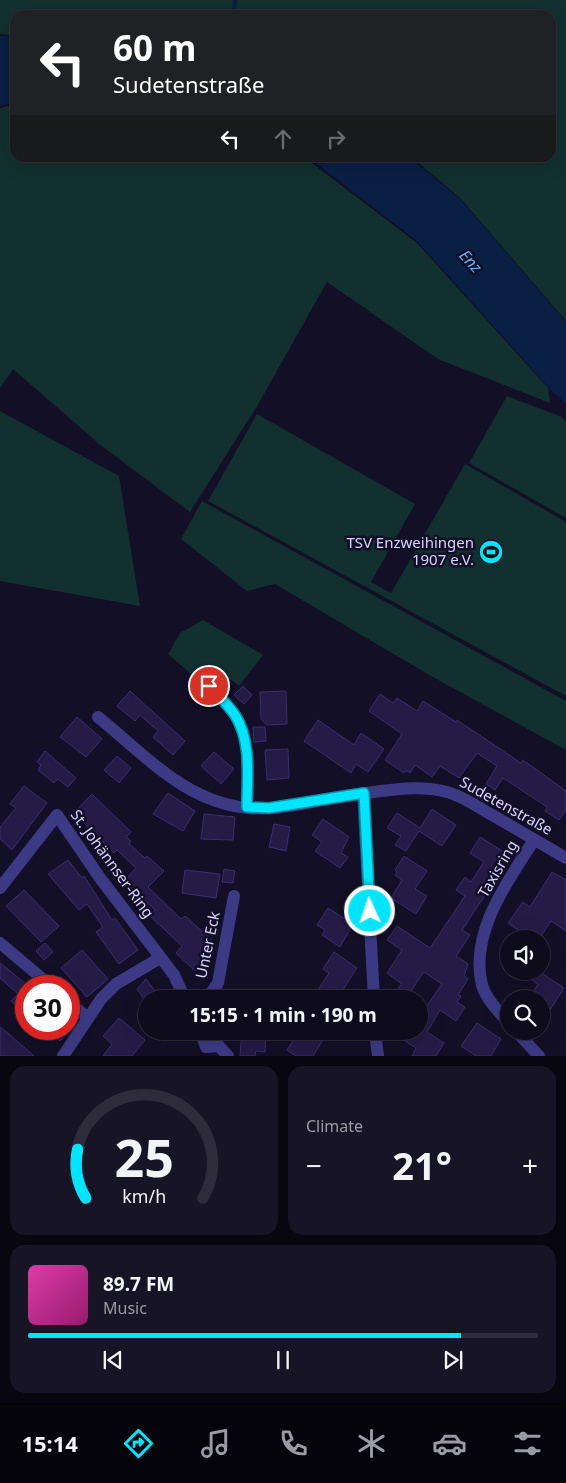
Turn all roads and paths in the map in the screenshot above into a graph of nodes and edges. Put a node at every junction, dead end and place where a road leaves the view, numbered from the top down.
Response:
1 (209, 686) dead end
2 (98, 716) dead end
3 (364, 793) junction
4 (247, 807) junction
5 (534, 840) junction
6 (566, 858) edge
7 (0, 888) edge
8 (234, 896) dead end
9 (0, 943) edge
10 (160, 958) junction
11 (38, 975) edge
12 (181, 990) edge
13 (213, 990) edge
14 (374, 990) edge
15 (80, 1011) edge
16 (500, 1012) edge
17 (88, 1018) junction
18 (376, 1040) edge
19 (524, 1040) edge
20 (204, 1051) edge
21 (63, 1056) edge
22 (228, 1056) edge
23 (378, 1056) edge
24 (538, 1056) edge

1 - 4 street
2 - 4 street, Sudetenstraße
3 - 4 street, Sudetenstraße
3 - 5 street, Sudetenstraße
3 - 14 street
5 - 6 street, Sudetenstraße
5 - 16 street, Taxisring
7 - 10 street, St. Johännser-Ring
8 - 13 street, Unter Eck
9 - 11 street
10 - 12 street, St. Johännser-Ring
10 - 17 street
15 - 17 street
17 - 21 street
18 - 23 street
19 - 24 street
20 - 22 street

